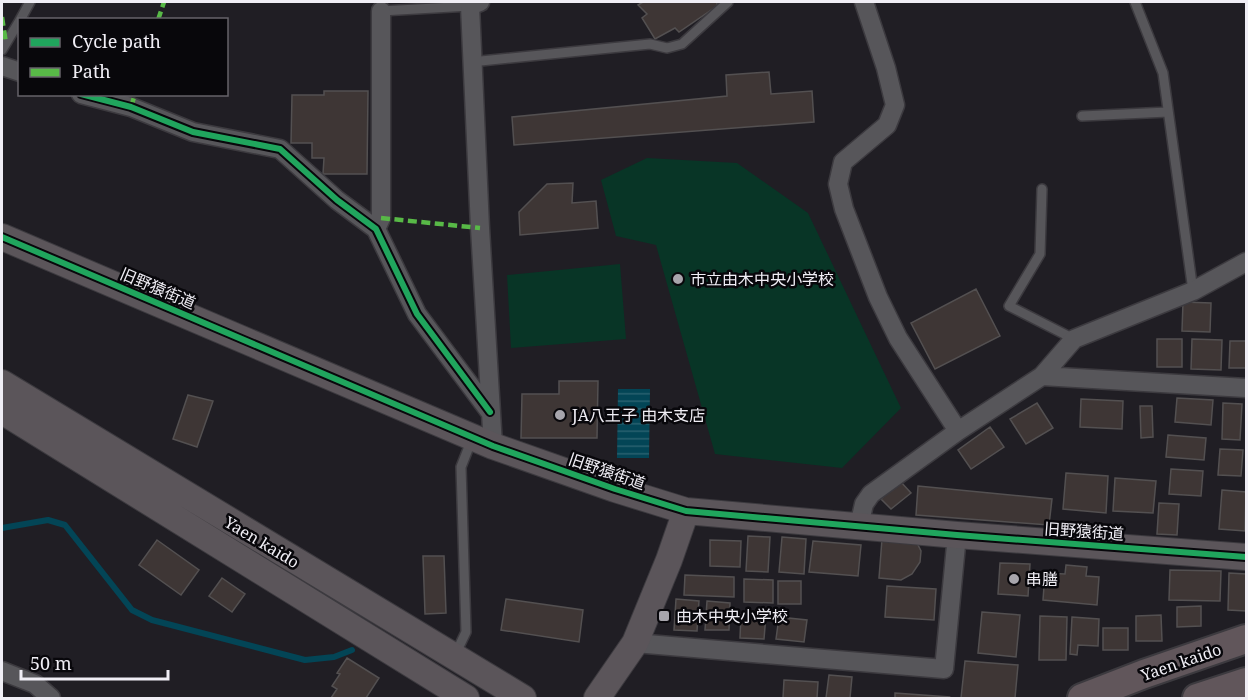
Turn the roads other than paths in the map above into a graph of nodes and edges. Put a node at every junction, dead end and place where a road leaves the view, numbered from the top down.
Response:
1 (30, 2) edge
2 (728, 2) edge
3 (864, 2) edge
4 (1135, 2) edge
5 (475, 4) edge
6 (381, 11) joint
7 (21, 18) edge
8 (18, 23) edge
9 (2, 50) edge
10 (471, 62) junction
11 (2, 66) edge
12 (18, 71) edge
13 (89, 96) edge
14 (1167, 112) junction
15 (1082, 116) dead end
16 (1042, 189) dead end
17 (376, 229) junction
18 (2, 237) edge
19 (1246, 262) edge
20 (1193, 291) junction
21 (1074, 339) junction
22 (1042, 376) junction
23 (2, 383) edge
24 (1246, 388) edge
25 (2, 411) edge
26 (490, 412) junction
27 (958, 431) junction
28 (483, 442) junction
29 (686, 511) junction
30 (859, 526) junction
31 (957, 535) junction
32 (1246, 557) edge
33 (1246, 639) edge
34 (635, 643) junction
35 (454, 657) junction
36 (2, 671) edge
37 (1246, 682) edge
38 (51, 699) edge
39 (466, 699) edge
40 (524, 699) edge
41 (597, 699) edge
42 (1082, 699) edge
43 (1197, 699) edge

1 - 7 lane
2 - 10 lane
3 - 27 street
4 - 14 lane
5 - 6 lane
5 - 10 street
6 - 17 street
8 - 9 lane
10 - 26 street
11 - 12 street
13 - 17 street
14 - 15 lane
14 - 20 lane
16 - 21 lane
17 - 26 street
18 - 28 street, 旧野猿街道
19 - 20 street
20 - 21 street
21 - 22 street
22 - 24 street
22 - 27 street
23 - 35 street, Yaen kaido
25 - 39 street, Yaen kaido
26 - 28 street
27 - 30 street
28 - 29 street, 旧野猿街道
28 - 35 lane
29 - 30 street, 旧野猿街道
29 - 34 street
30 - 31 street, 旧野猿街道
31 - 32 street, 旧野猿街道
31 - 34 street
33 - 42 main road, Yaen kaido
34 - 41 street
35 - 40 street, Yaen kaido
36 - 38 street
37 - 43 main road

